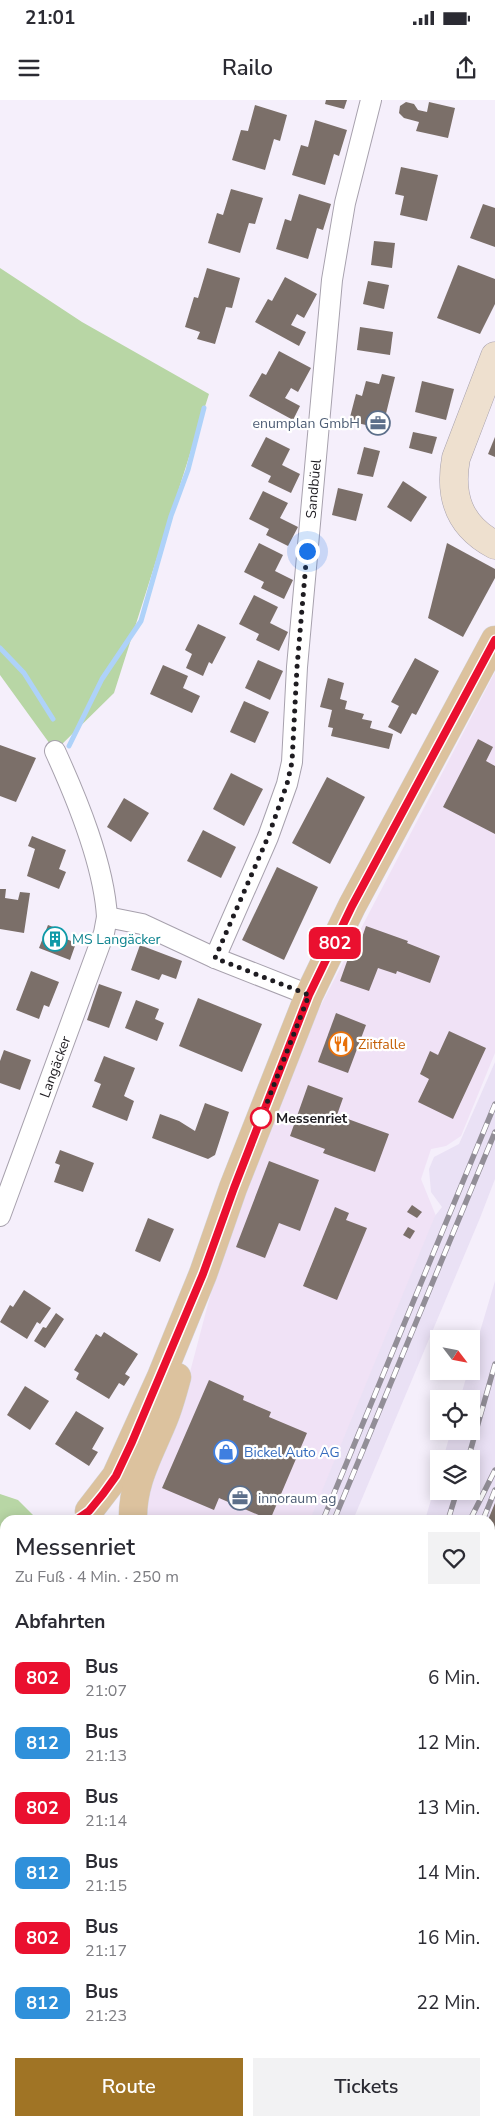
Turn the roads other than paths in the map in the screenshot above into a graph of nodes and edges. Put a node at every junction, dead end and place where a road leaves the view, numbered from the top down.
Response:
1 (371, 100) edge
2 (495, 356) edge
3 (495, 544) edge
4 (495, 640) edge
5 (55, 751) dead end
6 (108, 917) junction
7 (215, 958) junction
8 (309, 995) junction
9 (0, 1216) edge
10 (172, 1369) junction
11 (83, 1515) edge
12 (124, 1515) edge
13 (132, 1515) edge

1 - 7 street, Sandbüel
2 - 3 street
4 - 8 main road
5 - 6 street, Langäcker
6 - 7 street
6 - 9 street, Langäcker
7 - 8 street
8 - 10 main road
10 - 11 main road
10 - 13 main road
11 - 12 main road

